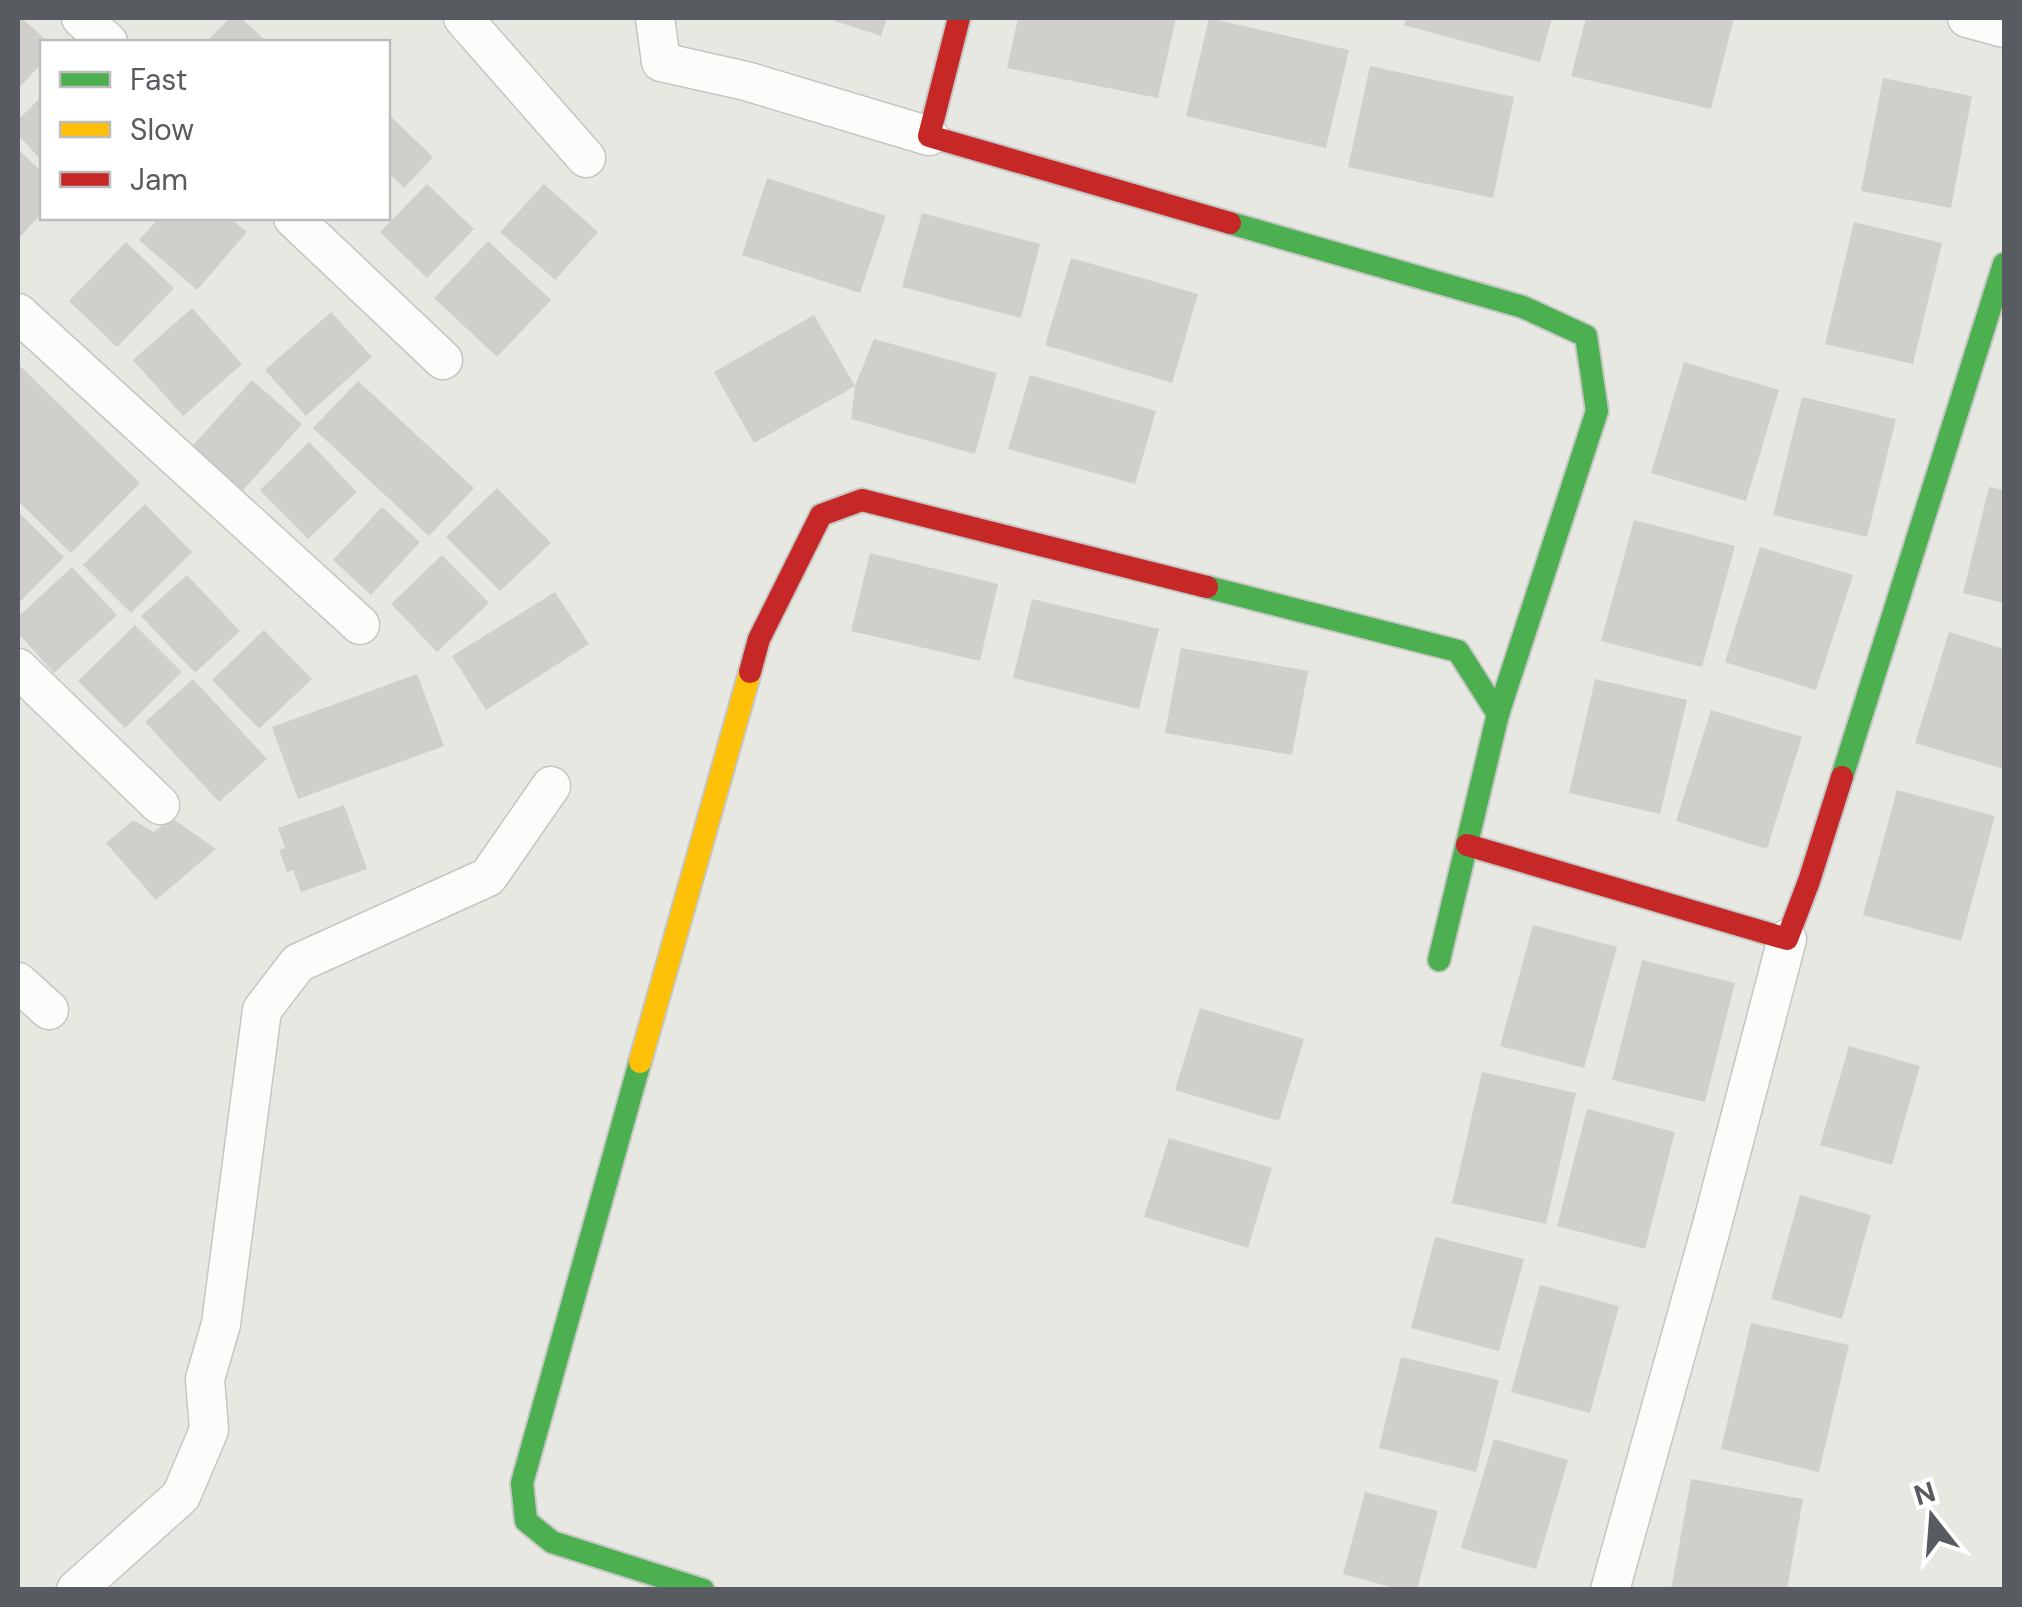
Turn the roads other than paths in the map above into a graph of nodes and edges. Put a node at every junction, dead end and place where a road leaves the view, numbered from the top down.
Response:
1 (81, 18) edge
2 (463, 18) edge
3 (654, 18) edge
4 (959, 18) edge
5 (1966, 18) edge
6 (2004, 28) edge
7 (106, 40) edge
8 (928, 136) junction
9 (586, 158) dead end
10 (295, 220) edge
11 (2004, 264) edge
12 (18, 313) edge
13 (443, 360) dead end
14 (360, 625) dead end
15 (18, 668) edge
16 (1498, 714) junction
17 (550, 786) dead end
18 (160, 805) dead end
19 (1467, 845) junction
20 (1787, 939) junction
21 (1439, 960) dead end
22 (18, 982) edge
23 (49, 1010) dead end
24 (76, 1590) edge
25 (703, 1590) edge
26 (1610, 1590) edge

1 - 7 street
2 - 9 street
3 - 8 street
4 - 8 street
5 - 6 street
8 - 16 street
10 - 13 street
11 - 20 street
12 - 14 street
15 - 18 street
16 - 19 street
16 - 25 street
17 - 24 street
19 - 20 street
19 - 21 street
20 - 26 street
22 - 23 street

